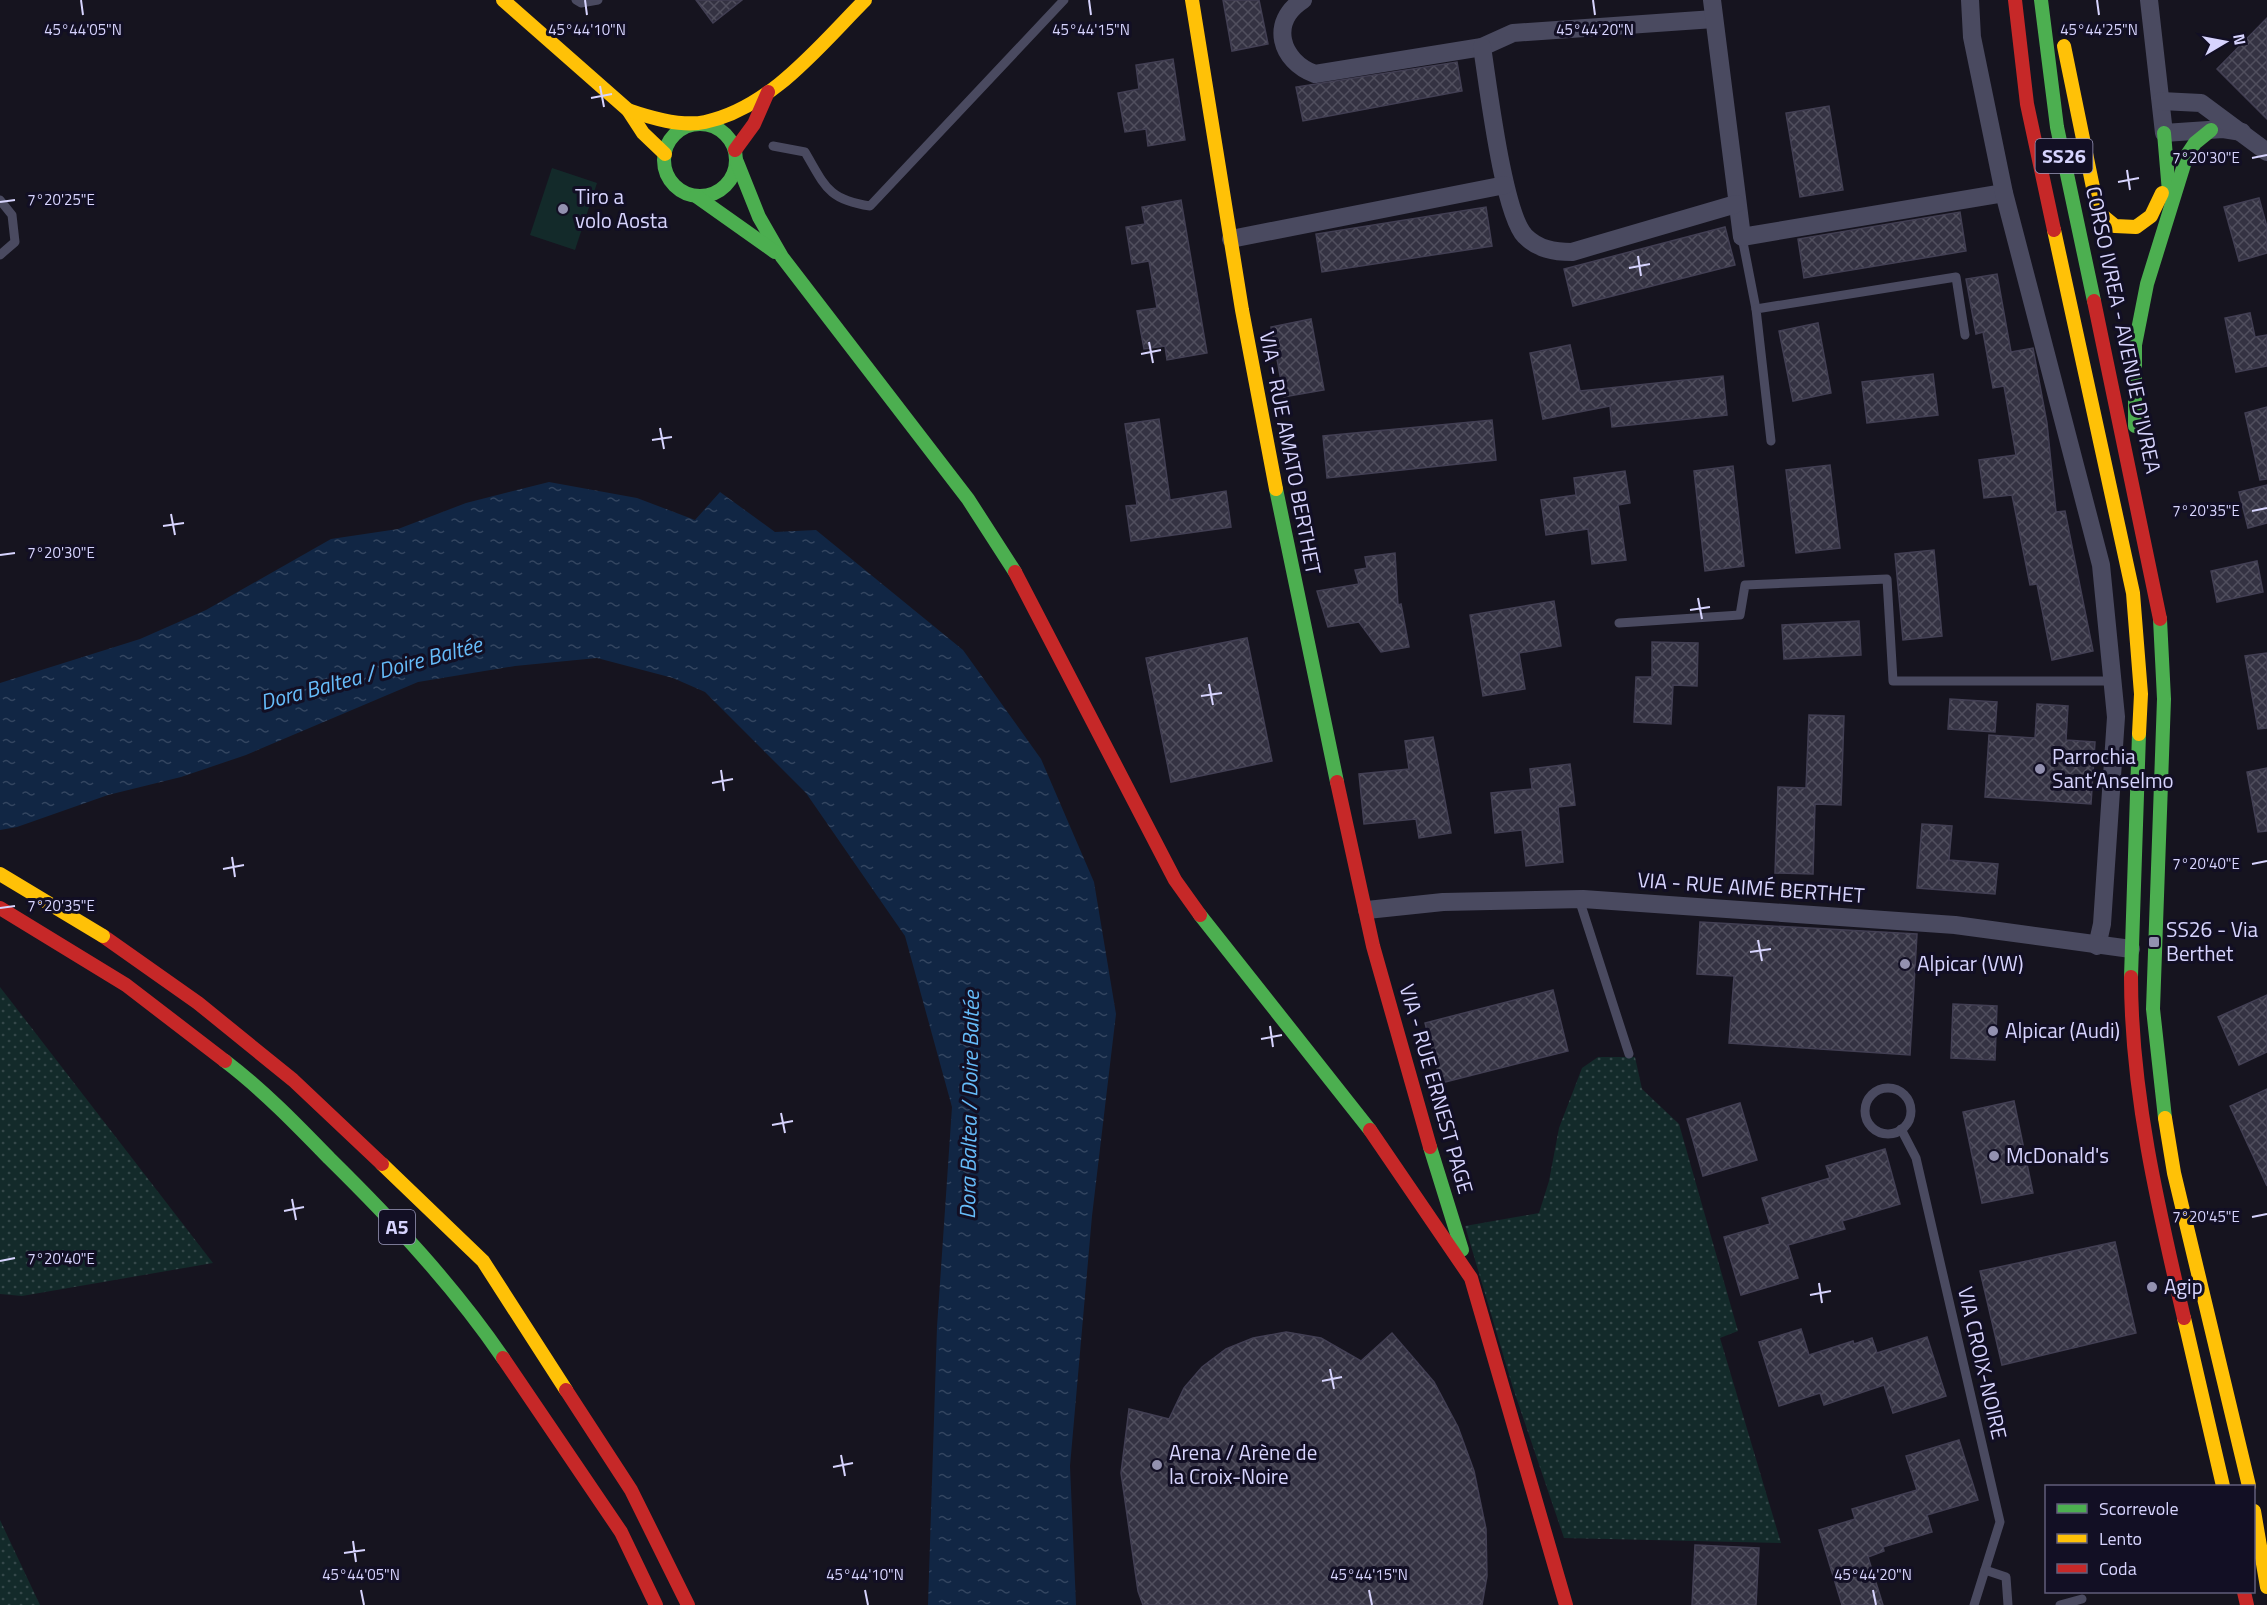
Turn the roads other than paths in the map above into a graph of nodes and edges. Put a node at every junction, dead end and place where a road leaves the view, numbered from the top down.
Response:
1 (503, 0) edge
2 (576, 0) edge
3 (598, 0) edge
4 (865, 0) edge
5 (1064, 0) edge
6 (1192, 0) edge
7 (1303, 0) edge
8 (1712, 0) edge
9 (1970, 0) edge
10 (2015, 0) edge
11 (2042, 0) edge
12 (2149, 0) edge
13 (1714, 19) junction
14 (2063, 36) dead end
15 (1482, 47) junction
16 (768, 92) junction
17 (2161, 101) junction
18 (628, 111) junction
19 (702, 123) junction
20 (2211, 130) junction
21 (2242, 132) junction
22 (2164, 133) junction
23 (773, 146) dead end
24 (2267, 152) edge
25 (665, 154) junction
26 (736, 156) junction
27 (2169, 177) junction
28 (1505, 185) junction
29 (2004, 193) junction
30 (696, 196) junction
31 (0, 200) edge
32 (1736, 204) junction
33 (2166, 215) junction
34 (1742, 237) junction
35 (1231, 239) junction
36 (0, 255) edge
37 (782, 257) junction
38 (1756, 309) junction
39 (1965, 335) dead end
40 (1771, 441) dead end
41 (2139, 506) junction
42 (1619, 623) dead end
43 (2113, 681) junction
44 (0, 874) edge
45 (1579, 899) junction
46 (0, 908) edge
47 (1367, 910) junction
48 (2097, 946) junction
49 (2131, 949) junction
50 (1629, 1054) dead end
51 (1901, 1129) junction
52 (1471, 1278) junction
53 (2223, 1485) edge
54 (2249, 1485) edge
55 (2255, 1521) edge
56 (1985, 1570) junction
57 (2267, 1587) edge
58 (2082, 1599) dead end
59 (656, 1605) edge
60 (688, 1605) edge
61 (1566, 1605) edge
62 (1974, 1605) edge
63 (2008, 1605) edge
64 (2060, 1605) edge

1 - 18 main road
2 - 3 lane
4 - 16 main road
5 - 23 lane
6 - 35 main road, VIA - RUE AMATO BERTHET
7 - 15 street
8 - 13 street
9 - 29 street
10 - 49 main road
11 - 41 main road, CORSO IVREA - AVENUE D'IVREA / SS26
12 - 17 street
13 - 15 street
13 - 32 street
14 - 27 main road
15 - 28 street
16 - 19 main road
16 - 26 main road
17 - 21 street
17 - 22 street
18 - 19 main road
18 - 25 main road
19 - 25 main road
19 - 26 main road
20 - 21 street
20 - 22 street
20 - 33 main road
21 - 24 street
22 - 27 main road
25 - 30 main road
26 - 30 main road
26 - 37 main road
27 - 33 main road
28 - 32 street
28 - 35 street
29 - 34 street
29 - 43 street
30 - 37 main road
31 - 36 lane
32 - 34 street
33 - 41 main road
34 - 38 lane
35 - 47 main road, VIA - RUE AMATO BERTHET
37 - 52 main road
38 - 39 lane
38 - 40 lane
41 - 54 main road, CORSO IVREA - AVENUE D'IVREA / SS26
42 - 43 lane
43 - 48 street
44 - 60 main road, A5, bridge
45 - 47 street, VIA - RUE AIMÉ BERTHET
45 - 48 street, VIA - RUE AIMÉ BERTHET
45 - 50 lane
46 - 59 main road, A5
47 - 52 main road, VIA - RUE ERNEST PAGE
48 - 49 street, VIA - RUE AIMÉ BERTHET
49 - 53 main road
51 - 51 lane
51 - 56 lane, VIA CROIX-NOIRE
52 - 61 main road, VIA - RUE ERNEST PAGE
55 - 57 main road
56 - 62 lane, VIA CROIX-NOIRE
56 - 63 lane
58 - 64 lane

